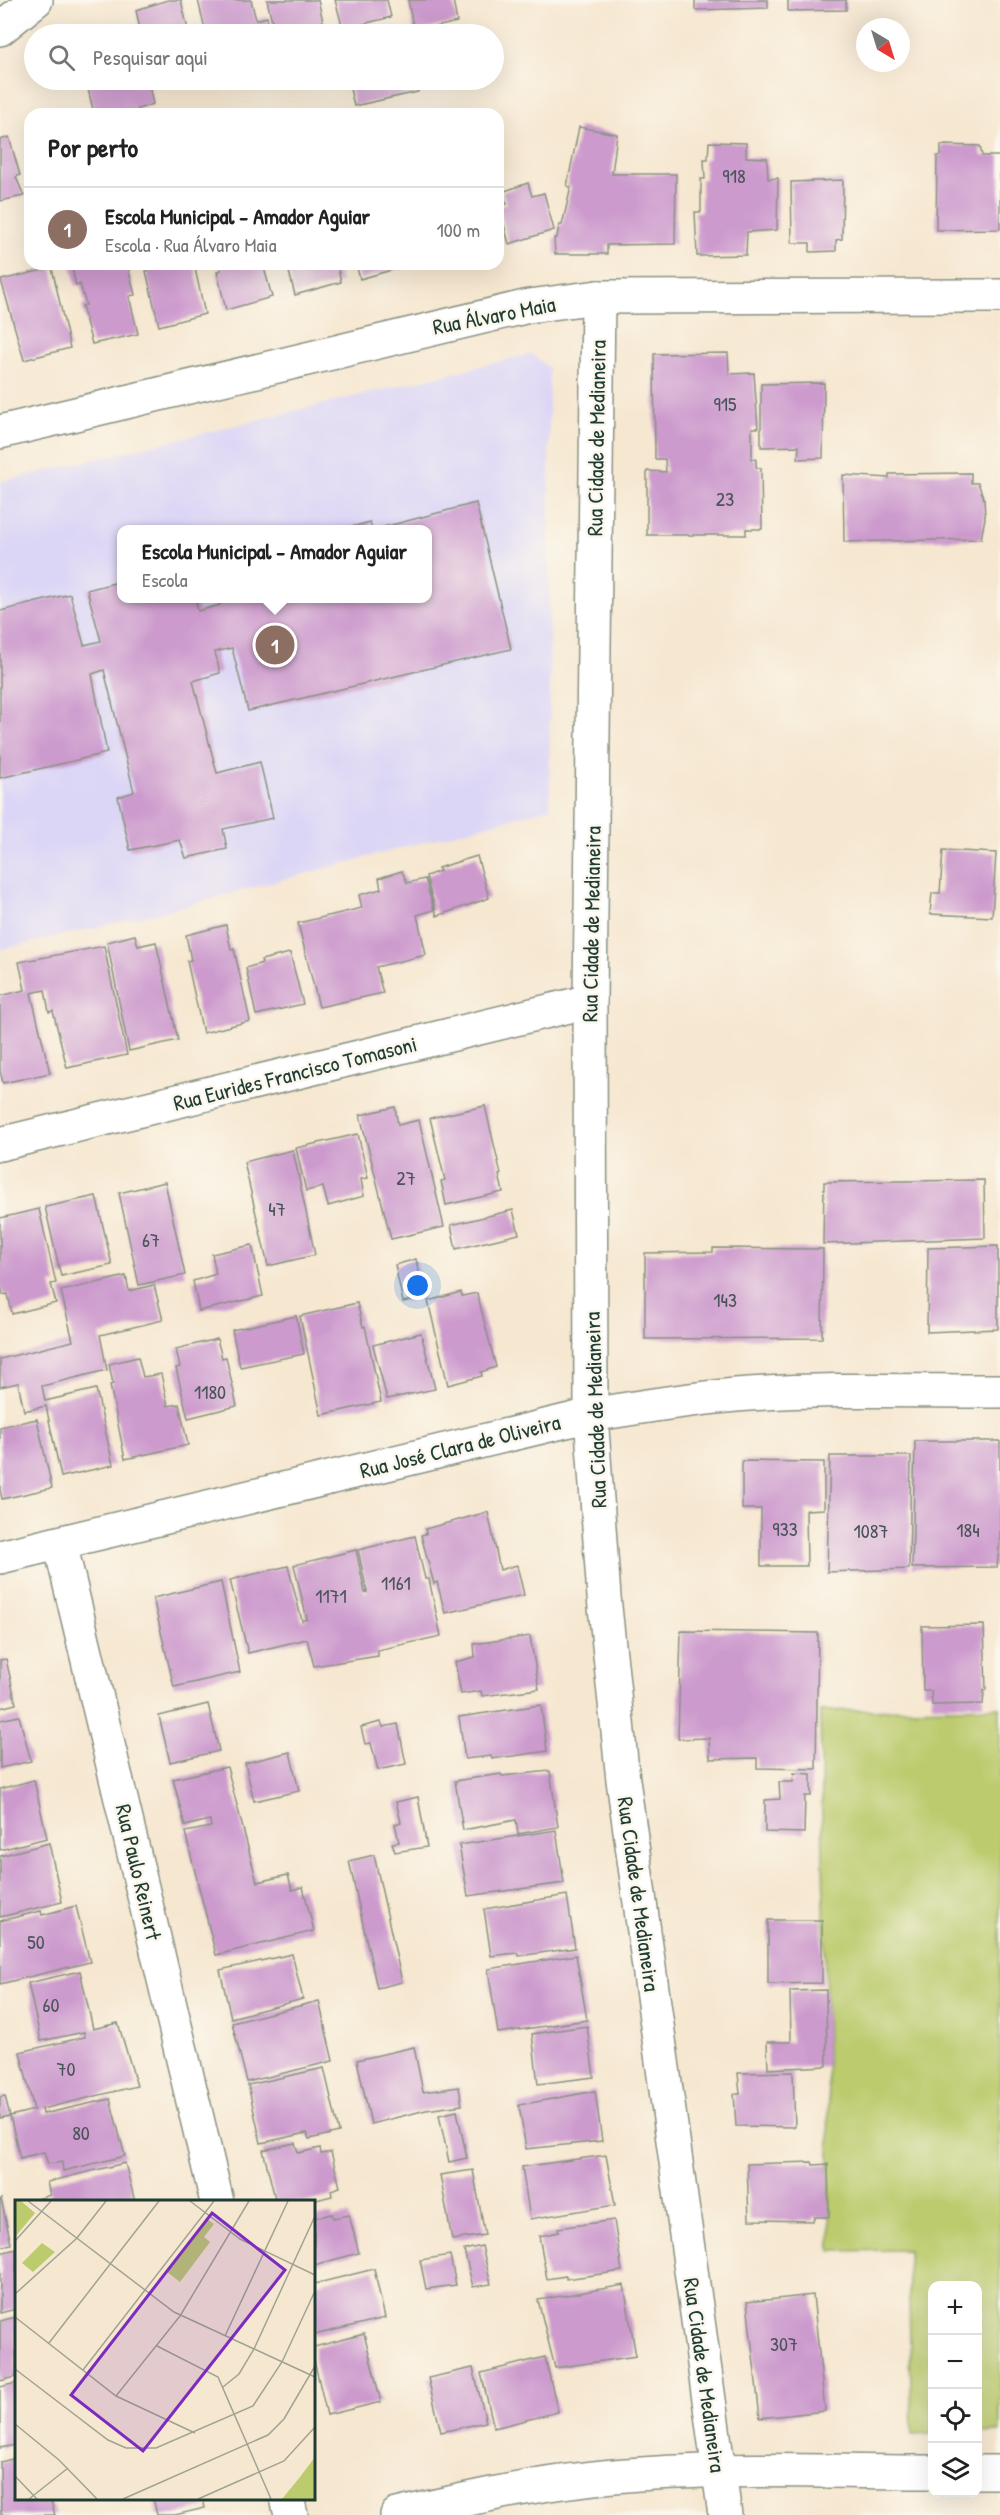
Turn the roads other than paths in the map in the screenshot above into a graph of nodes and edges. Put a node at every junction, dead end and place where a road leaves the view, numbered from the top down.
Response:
1 (36, 0) edge
2 (0, 29) edge
3 (1000, 296) edge
4 (598, 297) junction
5 (0, 432) edge
6 (590, 1001) junction
7 (0, 1144) edge
8 (1000, 1391) edge
9 (591, 1415) junction
10 (60, 1543) junction
11 (0, 1557) edge
12 (217, 2200) edge
13 (719, 2472) junction
14 (928, 2472) edge
15 (982, 2472) edge
16 (1000, 2472) edge
17 (287, 2500) edge
18 (291, 2515) edge
19 (397, 2515) edge
20 (724, 2515) edge

1 - 2 street
3 - 4 street, Rua Álvaro Maia
4 - 5 street, Rua Álvaro Maia
4 - 6 street, Rua Cidade de Medianeira
6 - 7 street, Rua Eurides Francisco Tomasoni
6 - 9 street, Rua Cidade de Medianeira
8 - 9 street, Rua José Clara de Oliveira
9 - 10 street, Rua José Clara de Oliveira
9 - 13 street, Rua Cidade de Medianeira
10 - 11 street, Rua José Clara de Oliveira
10 - 12 street, Rua Paulo Reinert
13 - 14 street
13 - 19 street
13 - 20 street, Rua Cidade de Medianeira
15 - 16 street
17 - 18 street

